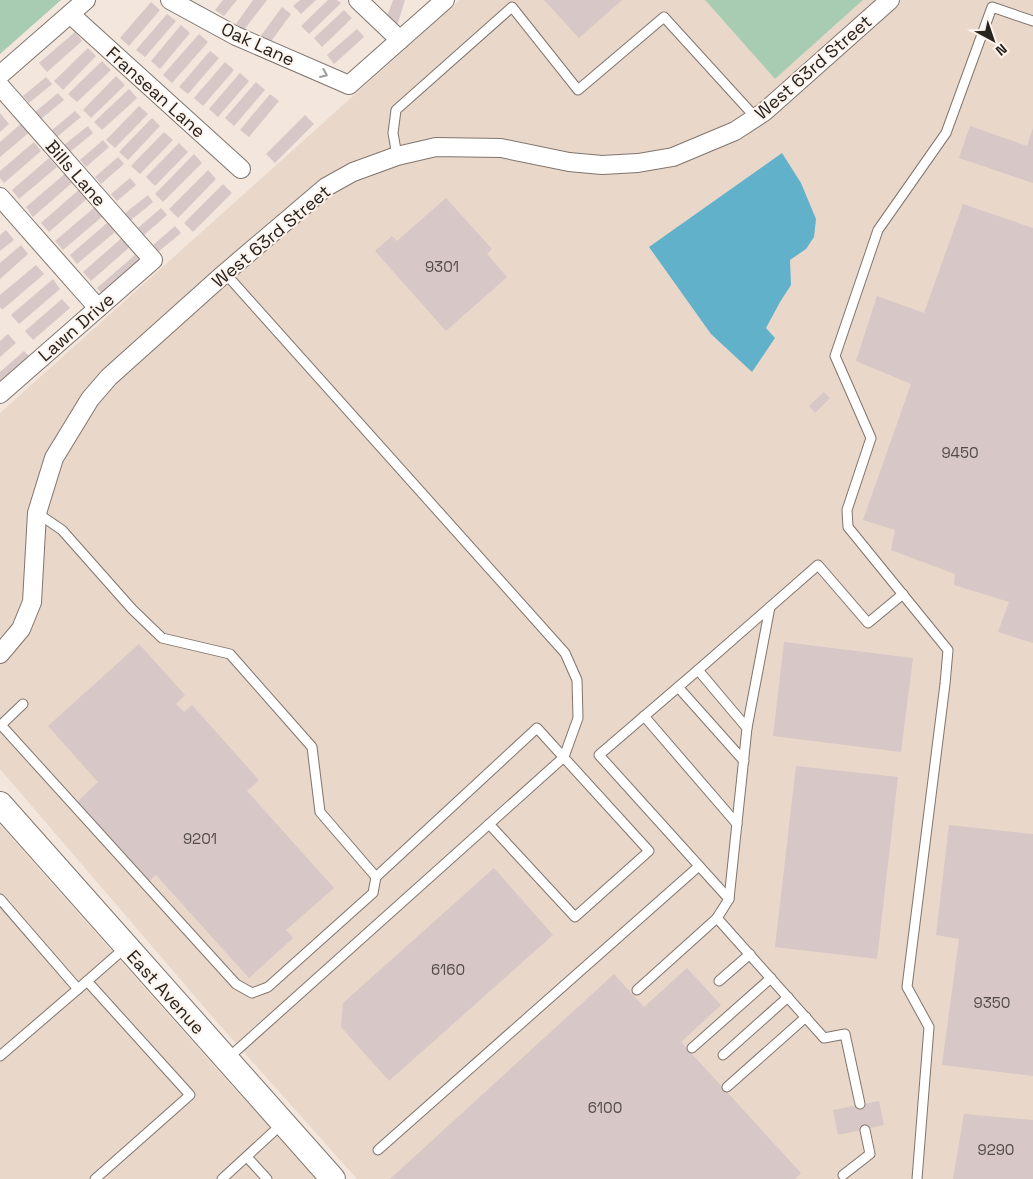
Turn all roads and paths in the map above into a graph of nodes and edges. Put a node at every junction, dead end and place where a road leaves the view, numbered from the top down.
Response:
1 (86, 0) edge
2 (170, 0) edge
3 (358, 0) edge
4 (445, 0) edge
5 (890, 0) edge
6 (427, 6) edge
7 (70, 14) junction
8 (1033, 21) edge
9 (400, 40) junction
10 (0, 75) edge
11 (0, 86) edge
12 (756, 118) junction
13 (397, 156) junction
14 (241, 169) dead end
15 (0, 196) edge
16 (153, 260) joint
17 (226, 273) junction
18 (98, 308) junction
19 (0, 394) edge
20 (37, 513) junction
21 (902, 594) junction
22 (770, 607) junction
23 (0, 654) edge
24 (698, 670) junction
25 (678, 687) junction
26 (23, 704) dead end
27 (644, 716) junction
28 (747, 728) junction
29 (564, 757) junction
30 (744, 761) junction
31 (0, 804) edge
32 (489, 824) junction
33 (737, 824) junction
34 (699, 866) junction
35 (376, 877) junction
36 (0, 899) edge
37 (729, 899) junction
38 (717, 918) junction
39 (126, 947) junction
40 (750, 954) junction
41 (771, 978) junction
42 (87, 980) junction
43 (719, 981) dead end
44 (78, 989) junction
45 (637, 990) dead end
46 (788, 998) junction
47 (806, 1018) junction
48 (692, 1048) dead end
49 (723, 1055) dead end
50 (0, 1056) edge
51 (226, 1059) junction
52 (727, 1087) dead end
53 (860, 1104) dead end
54 (283, 1123) junction
55 (865, 1130) dead end
56 (378, 1150) dead end
57 (247, 1156) junction
58 (843, 1178) edge
59 (94, 1179) edge
60 (222, 1179) edge
61 (267, 1179) edge
62 (333, 1179) edge
63 (917, 1179) edge

1 - 7 street
2 -> 9 street, Oak Lane
3 - 9 street
4 - 6 street
5 - 12 street, West 63rd Street
6 - 9 street
7 - 10 street
7 - 14 street, Fransean Lane
8 - 21 lane
11 - 16 street, Bills Lane
12 - 13 street, West 63rd Street
12 - 13 lane
13 - 17 street, West 63rd Street
15 - 18 street
16 - 18 street, Lawn Drive
17 - 20 street, West 63rd Street
17 - 29 lane
18 - 19 street, Lawn Drive
20 - 23 street, West 63rd Street
20 - 35 lane
21 - 22 lane
21 - 63 lane
22 - 24 lane
22 - 28 lane
24 - 25 lane
24 - 28 lane
25 - 27 lane
25 - 30 lane
26 - 35 lane
27 - 33 lane
27 - 34 lane
28 - 30 lane
29 - 32 lane
29 - 32 lane
29 - 35 lane
30 - 33 lane
31 - 39 street, East Avenue
32 - 51 lane
33 - 37 lane
34 - 37 lane
34 - 56 lane
36 - 44 lane
37 - 38 lane
38 - 40 lane
38 - 45 lane
39 - 42 lane
39 - 51 street, East Avenue
40 - 41 lane
40 - 43 lane
41 - 46 lane
41 - 48 lane
42 - 44 lane
42 - 59 lane
44 - 50 lane
46 - 47 lane
46 - 49 lane
47 - 52 lane
47 - 53 lane
51 - 54 street, East Avenue
54 - 57 lane
54 - 62 street, East Avenue
55 - 58 lane
57 - 60 lane
57 - 61 lane

